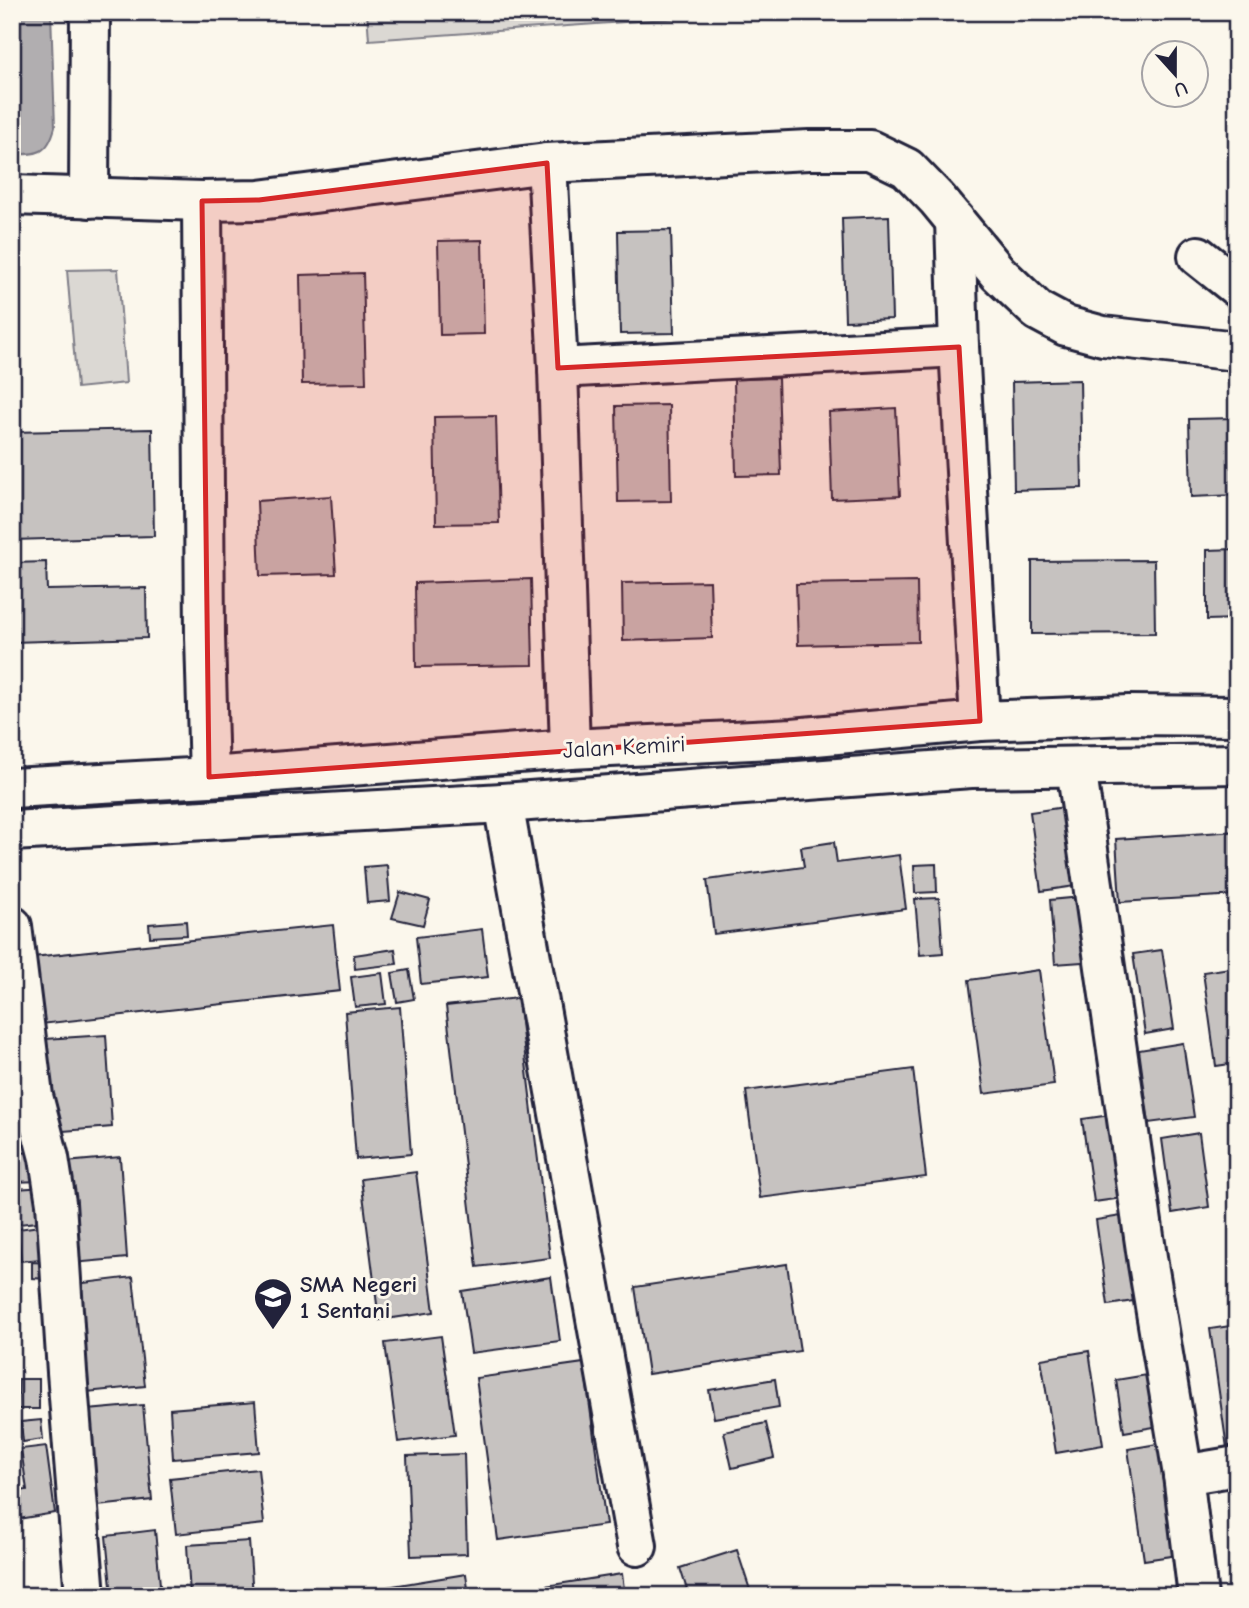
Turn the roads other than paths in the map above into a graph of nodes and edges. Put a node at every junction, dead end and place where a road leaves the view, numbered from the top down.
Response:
1 (90, 12) edge
2 (547, 163) junction
3 (12, 195) edge
4 (89, 198) junction
5 (202, 201) junction
6 (955, 220) junction
7 (1198, 256) dead end
8 (1237, 287) edge
9 (959, 347) junction
10 (1237, 351) edge
11 (558, 368) junction
12 (1237, 716) edge
13 (980, 721) junction
14 (570, 749) junction
15 (1237, 764) edge
16 (1076, 767) junction
17 (209, 777) junction
18 (12, 788) edge
19 (503, 803) junction
20 (12, 831) edge
21 (12, 926) edge
22 (1237, 1466) edge
23 (1183, 1475) junction
24 (637, 1546) dead end
25 (85, 1596) edge
26 (1198, 1596) edge

1 - 4 main road
2 - 5 main road
2 - 6 main road
2 - 11 main road
3 - 4 main road
4 - 5 main road
5 - 17 main road
6 - 9 main road
6 - 10 main road
7 - 8 main road
9 - 11 main road
9 - 13 main road
11 - 14 main road
12 - 13 main road, Jalan Kemiri
13 - 14 main road, Jalan Kemiri
14 - 17 main road, Jalan Kemiri
15 - 16 main road, Jalan Kemiri
16 - 19 main road, Jalan Kemiri
16 - 23 main road
17 - 18 main road, Jalan Kemiri
19 - 20 main road, Jalan Kemiri
19 - 24 main road
21 - 25 main road
22 - 23 main road
23 - 26 main road

